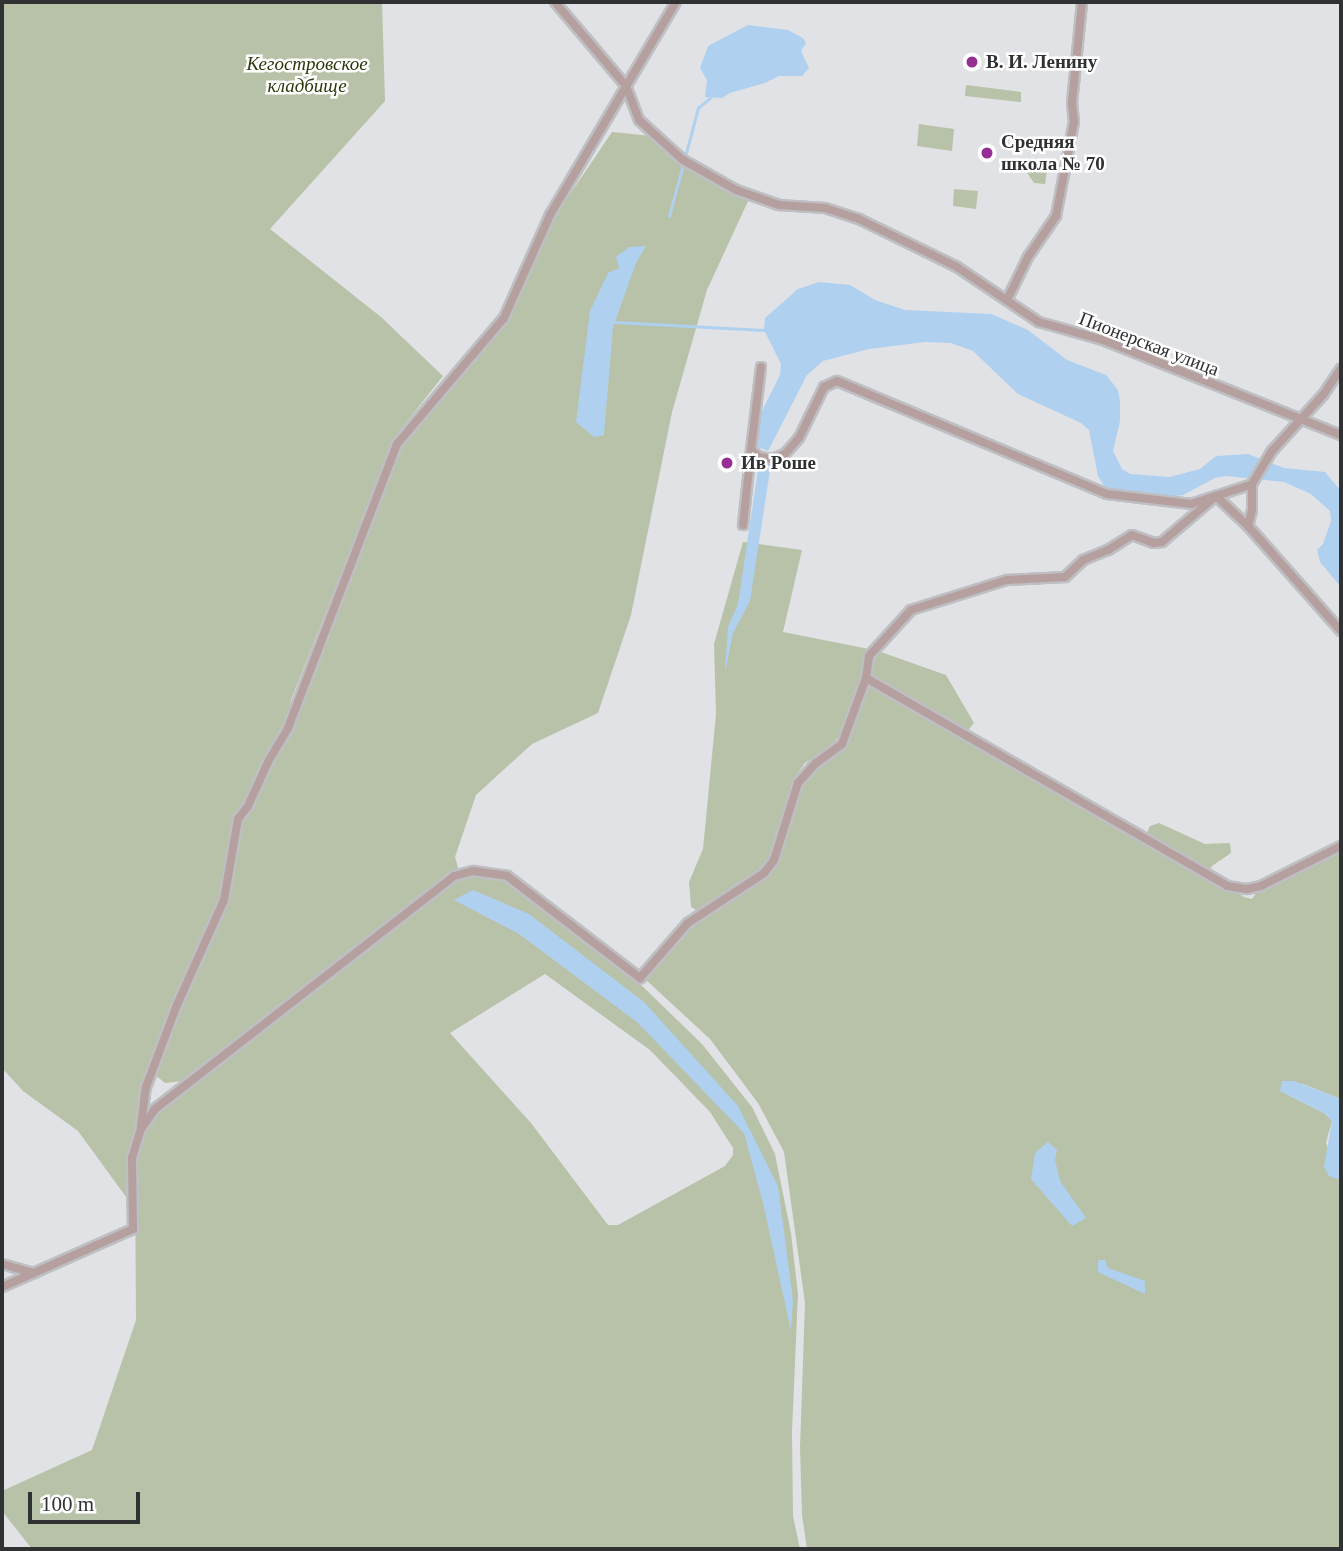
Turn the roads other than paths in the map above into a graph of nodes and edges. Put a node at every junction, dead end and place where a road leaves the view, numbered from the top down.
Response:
1 (555, 2) edge
2 (676, 2) edge
3 (1082, 2) edge
4 (626, 86) junction
5 (1007, 300) junction
6 (761, 367) dead end
7 (1341, 368) edge
8 (1298, 419) junction
9 (1341, 435) edge
10 (751, 450) junction
11 (1252, 484) junction
12 (1216, 496) junction
13 (743, 525) dead end
14 (1248, 526) junction
15 (1341, 631) edge
16 (866, 678) junction
17 (1341, 846) edge
18 (141, 1129) junction
19 (2, 1264) edge
20 (34, 1273) junction
21 (2, 1287) edge

1 - 4 street, Пионерская улица
2 - 4 street
3 - 5 street
4 - 5 street, Пионерская улица
4 - 18 street
5 - 8 street, Пионерская улица
6 - 10 street
7 - 8 street
8 - 9 street, Пионерская улица
8 - 11 street
10 - 12 street
10 - 13 street
11 - 12 street
11 - 14 street
12 - 14 street
12 - 16 street
14 - 15 street
16 - 17 street
16 - 18 street
18 - 20 street
19 - 20 street
20 - 21 street

